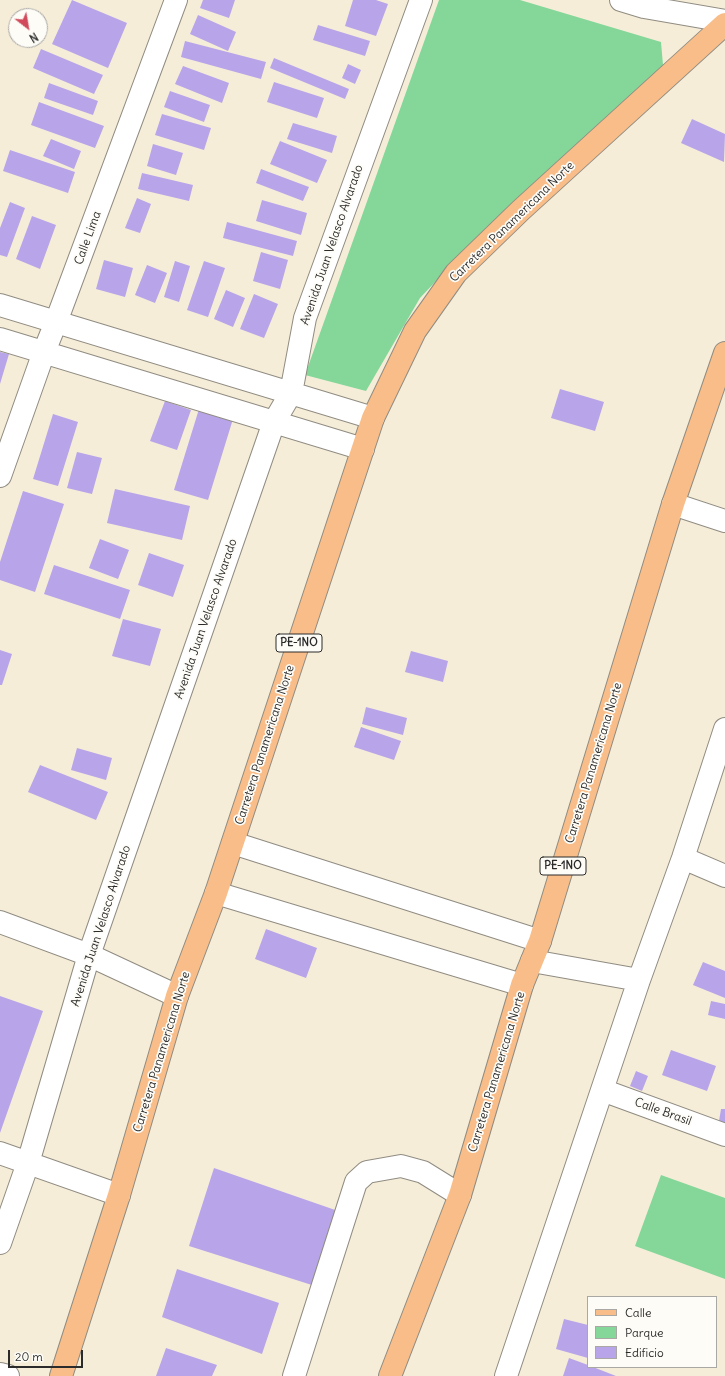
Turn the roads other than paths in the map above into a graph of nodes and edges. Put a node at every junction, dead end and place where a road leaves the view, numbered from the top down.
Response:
1 (176, 0) edge
2 (421, 0) edge
3 (621, 0) edge
4 (646, 3) edge
5 (725, 23) edge
6 (0, 305) edge
7 (56, 322) junction
8 (0, 338) edge
9 (44, 352) junction
10 (725, 353) edge
11 (291, 393) junction
12 (373, 418) junction
13 (274, 422) junction
14 (363, 449) junction
15 (0, 476) edge
16 (673, 504) junction
17 (725, 521) edge
18 (725, 729) edge
19 (232, 843) junction
20 (683, 858) junction
21 (725, 876) edge
22 (216, 893) junction
23 (0, 922) edge
24 (540, 941) junction
25 (89, 955) junction
26 (532, 961) junction
27 (639, 980) junction
28 (522, 985) junction
29 (177, 996) junction
30 (602, 1090) junction
31 (725, 1135) edge
32 (0, 1153) edge
33 (28, 1163) junction
34 (119, 1195) junction
35 (460, 1195) junction
36 (0, 1243) edge
37 (0, 1374) edge
38 (512, 1374) edge
39 (8, 1376) edge
40 (61, 1376) edge
41 (294, 1376) edge
42 (390, 1376) edge

1 - 7 street, Calle Lima
2 - 11 street, Avenida Juan Velasco Alvarado
3 - 4 street
4 - 5 street
5 - 12 main road, Carretera Panamericana Norte / PE-1NO
6 - 7 street
7 - 9 street, Calle Lima
7 - 11 street
8 - 9 street
9 - 13 street
9 - 15 street, Calle Lima
10 - 16 main road, Carretera Panamericana Norte / PE-1NO
11 - 12 street
11 - 13 street, Avenida Juan Velasco Alvarado
12 - 14 main road, Carretera Panamericana Norte / PE-1NO
13 - 14 street
13 - 25 street, Avenida Juan Velasco Alvarado
14 - 19 main road, Carretera Panamericana Norte / PE-1NO
16 - 17 street
16 - 24 main road, Carretera Panamericana Norte / PE-1NO
18 - 20 street
19 - 22 main road, Carretera Panamericana Norte / PE-1NO
19 - 24 street
20 - 21 street
20 - 27 street
22 - 28 street
22 - 29 main road, Carretera Panamericana Norte / PE-1NO
23 - 25 street
24 - 26 main road, Carretera Panamericana Norte / PE-1NO
25 - 29 street
25 - 33 street, Avenida Juan Velasco Alvarado
26 - 27 street
26 - 28 main road, Carretera Panamericana Norte / PE-1NO
27 - 30 street
28 - 35 main road, Carretera Panamericana Norte / PE-1NO
29 - 34 main road, Carretera Panamericana Norte / PE-1NO
30 - 31 street, Calle Brasil
30 - 38 street
32 - 33 street
33 - 34 street
33 - 36 street, Avenida Juan Velasco Alvarado
34 - 40 main road, Carretera Panamericana Norte / PE-1NO
35 - 41 street
35 - 42 main road, Carretera Panamericana Norte / PE-1NO
37 - 39 street

